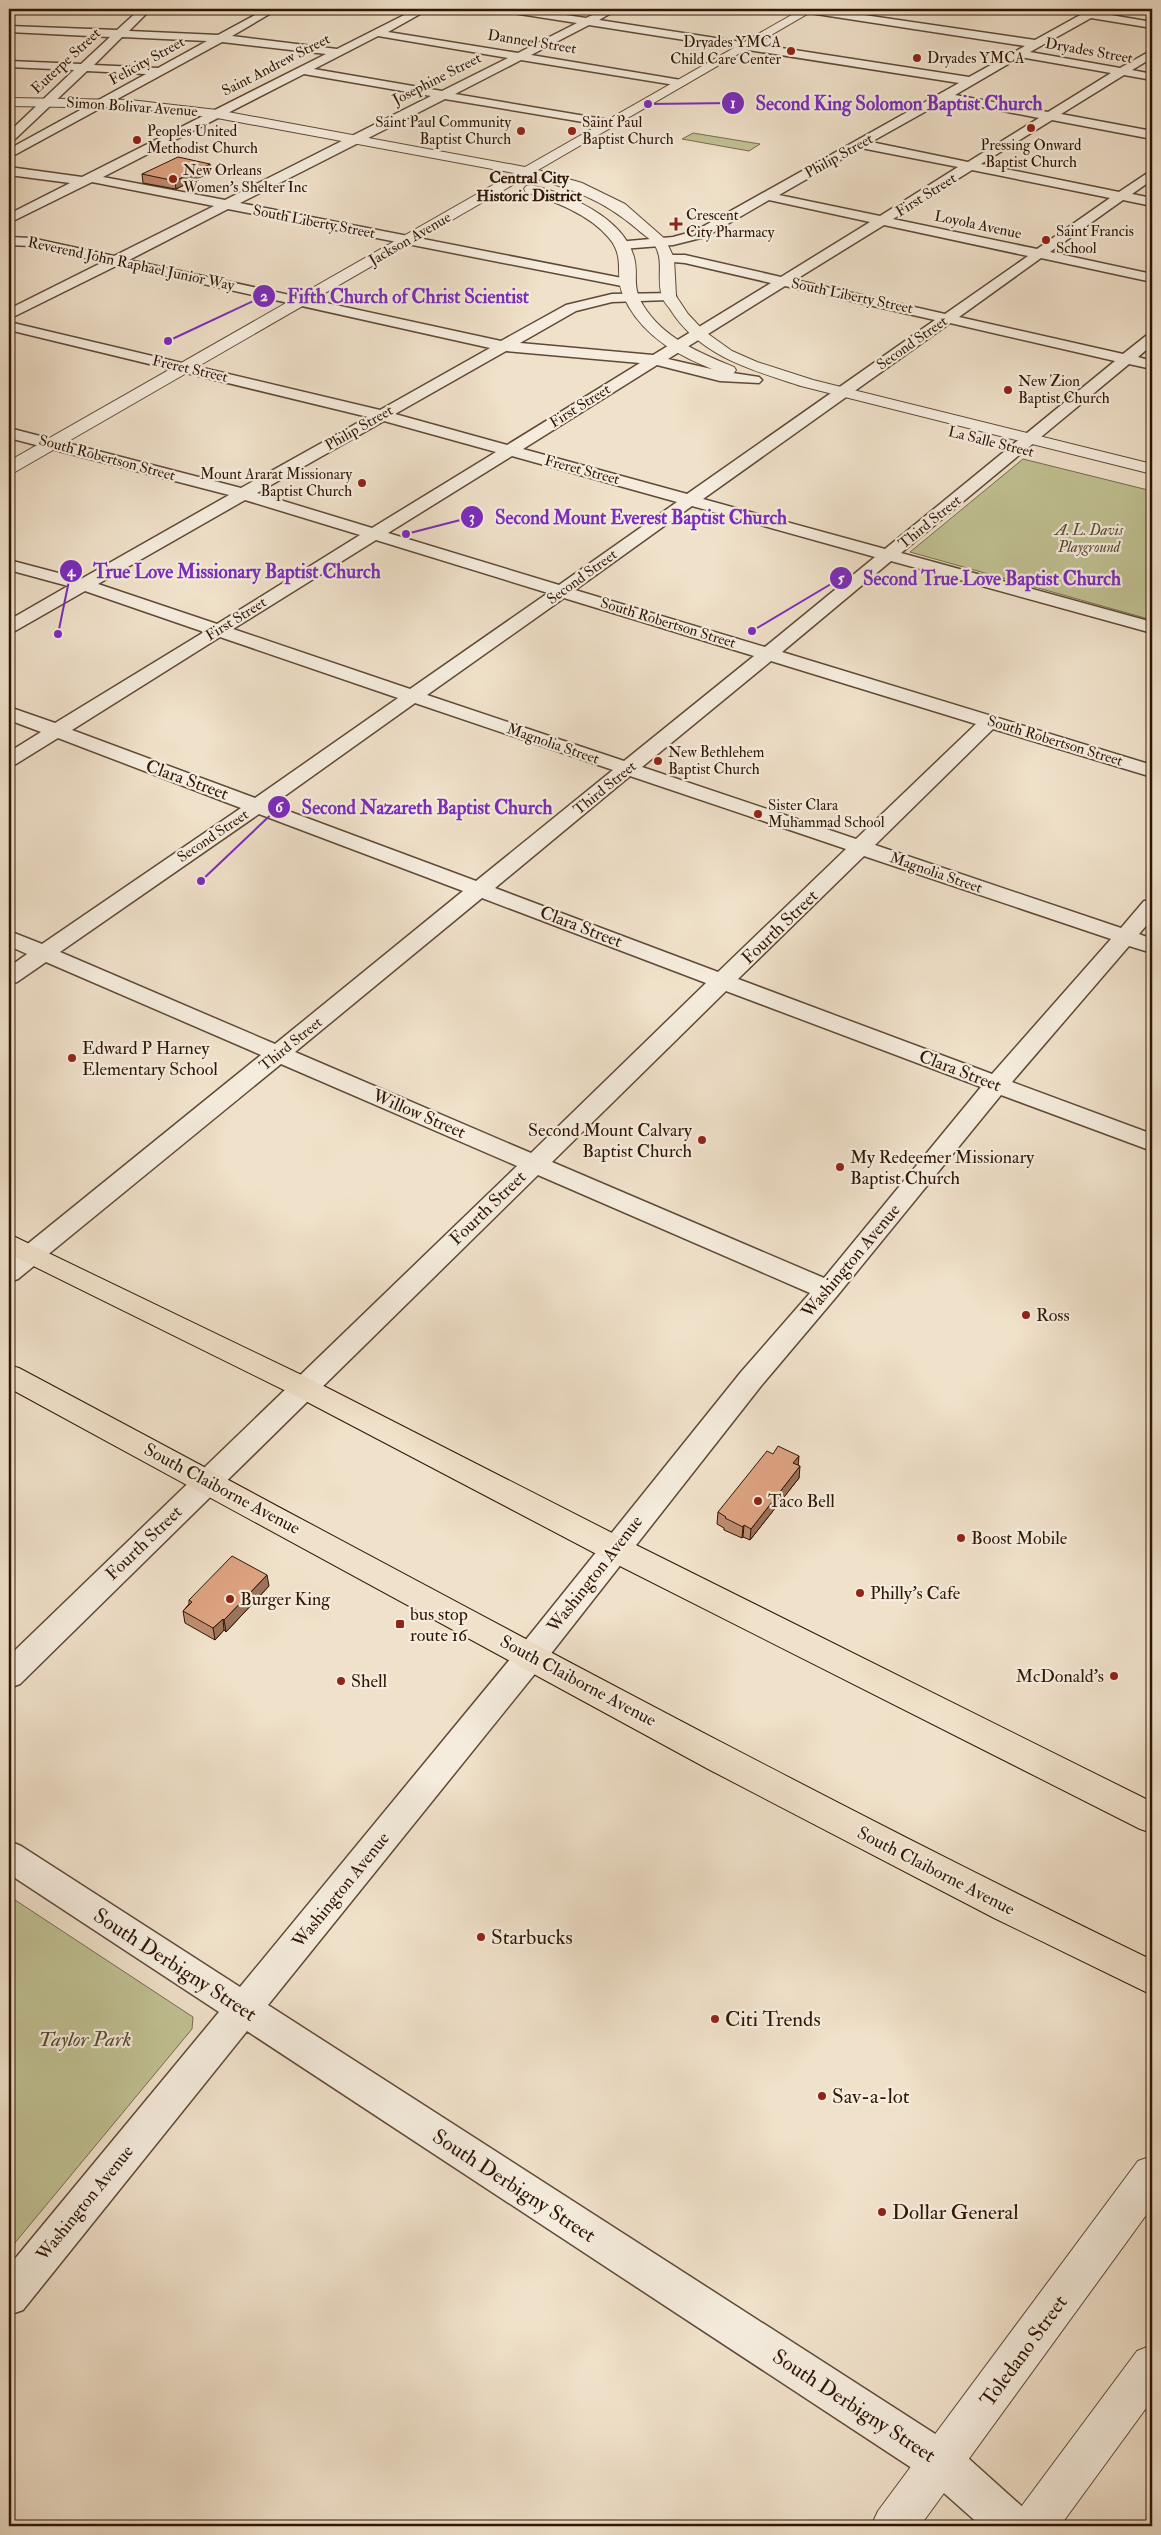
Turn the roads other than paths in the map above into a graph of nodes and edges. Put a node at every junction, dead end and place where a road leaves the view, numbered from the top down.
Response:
1 (146, 9) edge
2 (273, 9) edge
3 (424, 9) edge
4 (506, 9) edge
5 (613, 9) edge
6 (807, 9) edge
7 (1094, 10) edge
8 (589, 21) junction
9 (1152, 25) edge
10 (9, 29) edge
11 (377, 32) junction
12 (119, 34) junction
13 (220, 38) junction
14 (1037, 44) junction
15 (746, 46) junction
16 (336, 52) junction
17 (1152, 53) edge
18 (1020, 54) junction
19 (519, 56) junction
20 (9, 64) edge
21 (82, 68) junction
22 (302, 70) junction
23 (160, 71) junction
24 (1122, 72) junction
25 (1152, 77) edge
26 (970, 81) junction
27 (681, 83) junction
28 (442, 94) junction
29 (943, 96) junction
30 (9, 102) edge
31 (45, 103) junction
32 (101, 103) junction
33 (9, 112) edge
34 (34, 113) junction
35 (82, 114) junction
36 (217, 114) junction
37 (1051, 116) junction
38 (197, 123) junction
39 (610, 124) junction
40 (1152, 135) edge
41 (9, 138) edge
42 (356, 139) junction
43 (860, 144) junction
44 (337, 149) junction
45 (9, 154) edge
46 (971, 166) junction
47 (430, 167) dead end
48 (9, 171) edge
49 (526, 171) junction
50 (1152, 174) edge
51 (485, 178) dead end
52 (86, 180) junction
53 (507, 182) junction
54 (768, 196) junction
55 (1121, 196) junction
56 (1152, 202) edge
57 (227, 204) junction
58 (9, 219) edge
59 (884, 221) junction
60 (408, 240) junction
61 (9, 241) edge
62 (660, 242) junction
63 (622, 246) junction
64 (1038, 254) junction
65 (667, 258) junction
66 (117, 260) junction
67 (1152, 278) edge
68 (782, 281) junction
69 (629, 290) junction
70 (669, 296) junction
71 (303, 300) junction
72 (9, 315) edge
73 (948, 318) junction
74 (9, 326) edge
75 (699, 334) junction
76 (1152, 338) edge
77 (502, 346) junction
78 (678, 346) junction
79 (1125, 359) junction
80 (654, 360) junction
81 (1152, 365) edge
82 (183, 368) junction
83 (754, 380) junction
84 (836, 397) junction
85 (382, 415) junction
86 (9, 432) edge
87 (52, 443) junction
88 (1024, 444) junction
89 (508, 450) junction
90 (9, 468) edge
91 (1152, 469) edge
92 (1152, 482) edge
93 (243, 494) junction
94 (690, 500) junction
95 (373, 534) junction
96 (890, 554) junction
97 (9, 565) edge
98 (84, 585) junction
99 (562, 591) junction
100 (9, 627) edge
101 (1152, 628) edge
102 (218, 631) junction
103 (768, 654) junction
104 (413, 696) junction
105 (9, 714) edge
106 (990, 721) junction
107 (55, 731) junction
108 (9, 760) edge
109 (627, 769) junction
110 (1152, 771) edge
111 (257, 806) junction
112 (861, 848) junction
113 (481, 889) junction
114 (1152, 906) edge
115 (1126, 937) junction
116 (9, 938) edge
117 (1152, 946) edge
118 (43, 952) junction
119 (9, 977) edge
120 (725, 981) junction
121 (279, 1053) junction
122 (996, 1085) junction
123 (1152, 1143) edge
124 (534, 1163) junction
125 (20, 1248) edge
126 (9, 1273) edge
127 (828, 1290) junction
128 (9, 1375) edge
129 (302, 1387) junction
130 (208, 1481) junction
131 (615, 1548) junction
132 (530, 1656) junction
133 (9, 1675) edge
134 (1152, 1818) edge
135 (9, 1856) edge
136 (1152, 1978) edge
137 (243, 2010) junction
138 (1152, 2175) edge
139 (9, 2296) edge
140 (1152, 2366) edge
141 (942, 2463) junction
142 (894, 2526) edge
143 (1012, 2526) edge
144 (1033, 2526) edge

1 - 12 street, Euterpe Street
2 - 13 street, Felicity Street
3 - 11 street, Saint Andrew Street
4 - 8 street
5 - 8 street, Josephine Street
6 - 14 street
6 - 15 street, Jackson Avenue
7 - 9 street
7 - 14 street, Philip Street
8 - 15 street
8 - 19 street, Josephine Street
10 - 12 street
11 - 16 street, Saint Andrew Street
11 - 19 street, Danneel Street
12 - 13 street
12 - 21 street, Euterpe Street
13 - 16 street
13 - 23 street, Felicity Street
14 - 18 street, Philip Street
15 - 26 street
15 - 27 street, Jackson Avenue
16 - 22 street, Saint Andrew Street
17 - 24 street, First Street
18 - 24 street, Dryades Street
18 - 26 street, Philip Street
19 - 27 street, Danneel Street
19 - 28 street, Josephine Street
20 - 21 street
21 - 23 street
21 - 31 street, Euterpe Street
22 - 28 street
22 - 36 street, Saint Andrew Street
23 - 32 street, Felicity Street
24 - 25 street, Dryades Street
24 - 37 street, First Street
26 - 29 street, Philip Street
27 - 39 street, Jackson Avenue
28 - 39 street
28 - 42 street, Josephine Street
29 - 37 street
29 - 43 street, Philip Street
30 - 31 street, Simon Bolivar Avenue
31 - 32 street, Simon Bolivar Avenue
31 - 34 street, Euterpe Street
32 - 35 street, Felicity Street
32 - 36 street, Simon Bolivar Avenue
33 - 34 street, Simon Bolivar Avenue
34 - 35 street, Simon Bolivar Avenue
34 - 41 street, Euterpe Street
35 - 38 street, Simon Bolivar Avenue
35 - 45 street, Felicity Street
36 - 38 street, Saint Andrew Street
36 - 42 street, Simon Bolivar Avenue
37 - 40 street
37 - 46 street, First Street
38 - 44 street, Simon Bolivar Avenue
38 - 52 street, Saint Andrew Street
39 - 49 street, Jackson Avenue
42 - 44 street, Josephine Street
42 - 49 street, Simon Bolivar Avenue
43 - 46 street
43 - 54 street, Philip Street
44 - 47 street, Simon Bolivar Avenue
44 - 57 street, Josephine Street
46 - 55 street
46 - 59 street, First Street
48 - 52 street, South Liberty Street
49 - 53 street, Jackson Avenue
49 - 62 street, Simon Bolivar Avenue
50 - 55 street, Second Street
51 - 53 street
52 - 57 street, South Liberty Street
52 - 58 street, Saint Andrew Street
53 - 60 street, Jackson Avenue
53 - 63 street
54 - 59 street, Loyola Avenue
54 - 62 street, Philip Street
55 - 56 street
55 - 64 street, Second Street
57 - 60 street, South Liberty Street
57 - 66 street, Josephine Street
59 - 64 street, Loyola Avenue
59 - 68 street, First Street
60 - 69 street, South Liberty Street
60 - 71 street, Jackson Avenue
61 - 66 street, Reverend John Raphael Junior Way
62 - 63 street, Philip Street
62 - 65 street, Simon Bolivar Avenue
63 - 69 street
64 - 67 street, Loyola Avenue
64 - 73 street, Second Street
65 - 68 street, South Liberty Street
65 - 70 street, Simon Bolivar Avenue
66 - 71 street, Reverend John Raphael Junior Way
66 - 72 street, Josephine Street
68 - 73 street, South Liberty Street
68 - 75 street, First Street
69 - 70 street, Philip Street
69 - 77 street, Philip Street
69 - 78 street
70 - 75 street, Simon Bolivar Avenue
71 - 77 street, Reverend John Raphael Junior Way
71 - 82 street, Jackson Avenue
73 - 79 street, South Liberty Street
73 - 84 street, Second Street
74 - 82 street, Freret Street
75 - 78 street, First Street
75 - 84 street, Simon Bolivar Avenue
76 - 79 street, Third Street
77 - 80 street, Reverend John Raphael Junior Way
77 - 85 street, Philip Street
78 - 80 street, First Street
78 - 83 street
79 - 81 street, South Liberty Street
79 - 88 street, Third Street
80 - 83 street, Reverend John Raphael Junior Way
80 - 89 street, First Street
82 - 85 street, Freret Street
82 - 87 street, Jackson Avenue
83 - 84 street
84 - 88 street, La Salle Street
84 - 94 street, Second Street
85 - 89 street, Freret Street
85 - 93 street, Philip Street
86 - 87 street, South Robertson Street
87 - 90 street, Jackson Avenue
87 - 93 street, South Robertson Street
88 - 91 street, La Salle Street
88 - 92 street, La Salle Street
88 - 96 street, Third Street
89 - 94 street, Freret Street
89 - 95 street, First Street
93 - 95 street, South Robertson Street
93 - 98 street, Philip Street
94 - 96 street, Freret Street
94 - 99 street, Second Street
95 - 99 street, South Robertson Street
95 - 102 street, First Street
96 - 101 street, Freret Street
96 - 103 street, Third Street
97 - 98 street, Magnolia Street
98 - 100 street, Philip Street
98 - 102 street, Magnolia Street
99 - 103 street, South Robertson Street
99 - 104 street, Second Street
102 - 104 street, Magnolia Street
102 - 107 street, First Street
103 - 106 street, South Robertson Street
103 - 109 street, Third Street
104 - 109 street, Magnolia Street
104 - 111 street, Second Street
105 - 107 street, Clara Street
106 - 110 street, South Robertson Street
106 - 112 street, Fourth Street
107 - 108 street, First Street
107 - 111 street, Clara Street
109 - 112 street, Magnolia Street
109 - 113 street, Third Street
111 - 113 street, Clara Street
111 - 118 street, Second Street
112 - 115 street, Magnolia Street
112 - 120 street, Fourth Street
113 - 120 street, Clara Street
113 - 121 street, Third Street
114 - 115 street, Washington Avenue
115 - 117 street, Magnolia Street
115 - 122 street, Washington Avenue
116 - 118 street, Willow Street
118 - 119 street, Second Street
118 - 121 street, Willow Street
120 - 122 street, Clara Street
120 - 124 street, Fourth Street
121 - 124 street, Willow Street
121 - 125 street, Third Street
122 - 123 street, Clara Street
122 - 127 street, Washington Avenue
124 - 127 street, Willow Street
124 - 129 street, Fourth Street
125 - 126 street, Third Street
125 - 129 main road
127 - 131 street, Washington Avenue
128 - 130 main road, South Claiborne Avenue
129 - 130 street, Fourth Street
129 - 131 main road
130 - 132 main road, South Claiborne Avenue
130 - 133 street, Fourth Street
131 - 132 street, Washington Avenue
131 - 134 main road
132 - 136 main road, South Claiborne Avenue
132 - 137 street, Washington Avenue
135 - 137 street, South Derbigny Street
137 - 139 street, Washington Avenue
137 - 141 street, South Derbigny Street
138 - 141 street, Toledano Street
140 - 144 street
141 - 142 street, Toledano Street
141 - 143 street, South Derbigny Street

